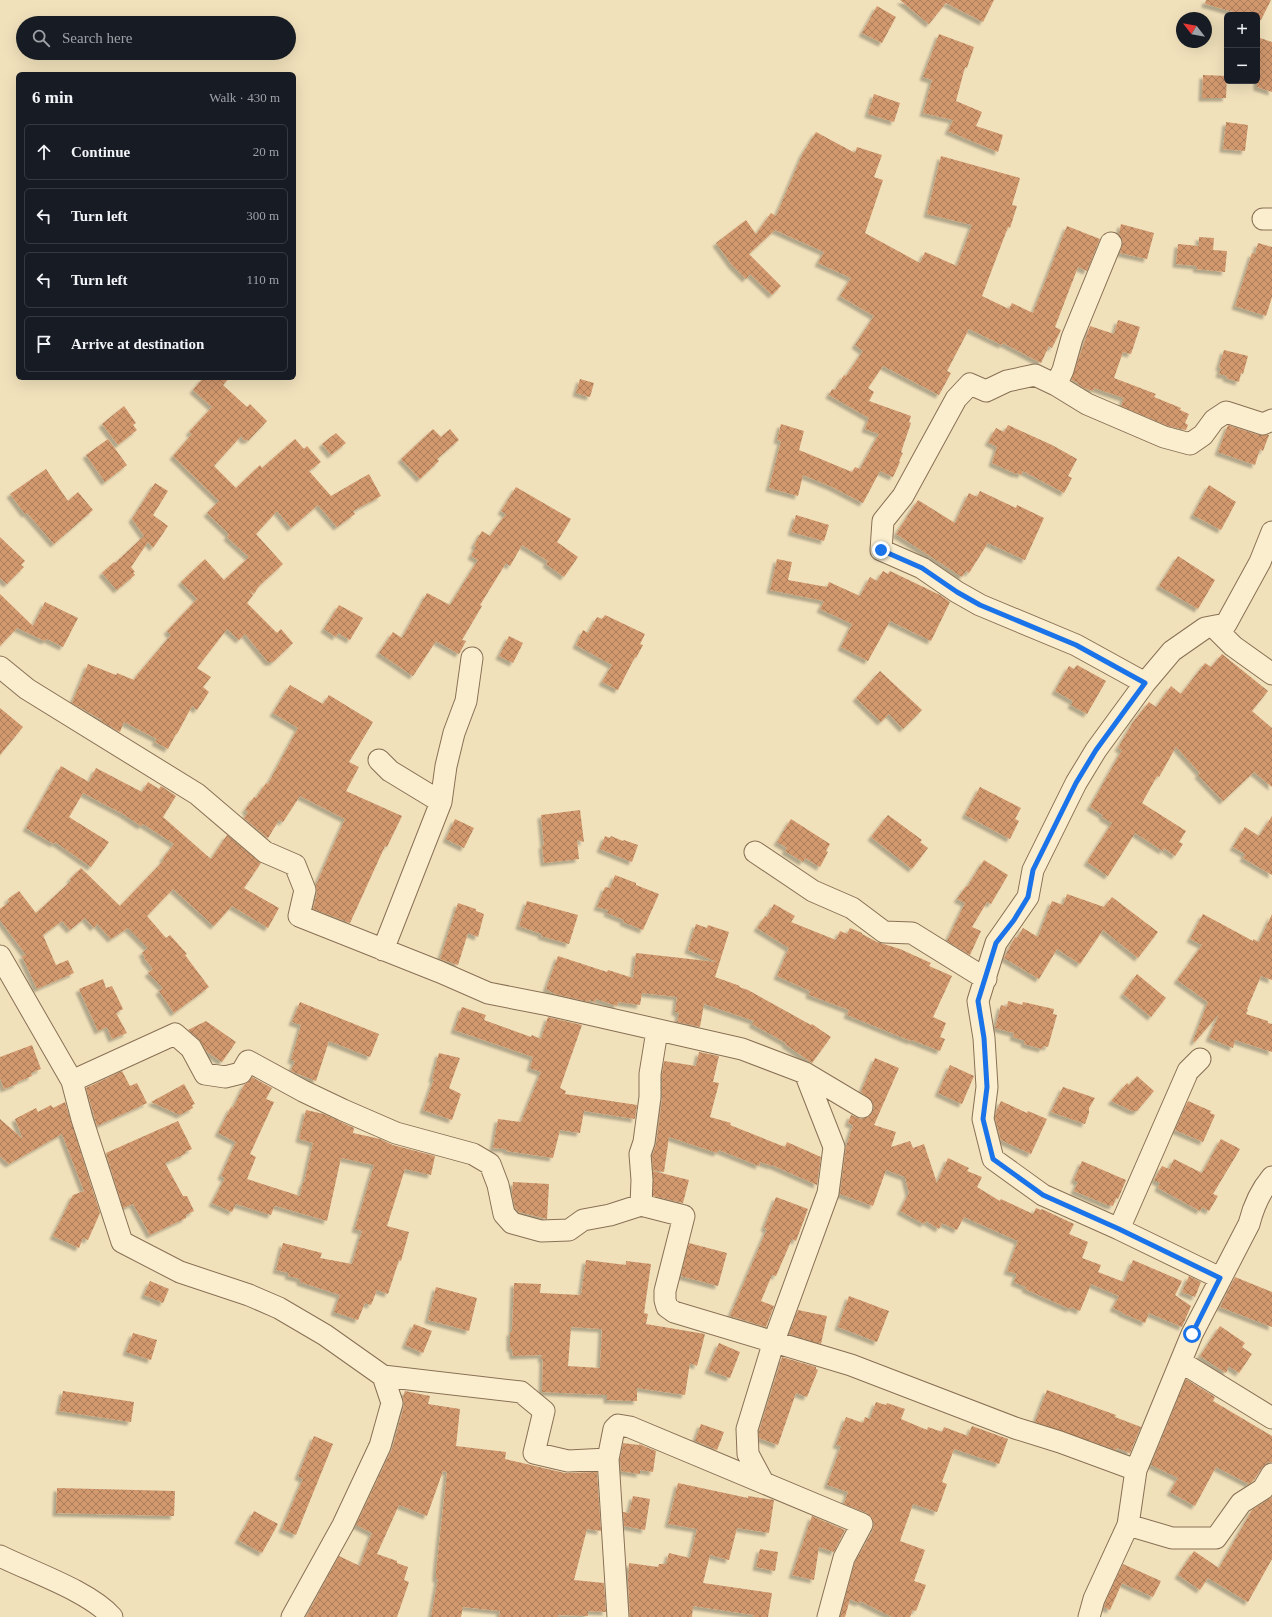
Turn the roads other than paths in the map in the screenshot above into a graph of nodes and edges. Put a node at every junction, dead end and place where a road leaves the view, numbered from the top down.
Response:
1 (1111, 243) dead end
2 (1056, 385) junction
3 (1272, 420) edge
4 (1272, 532) edge
5 (1214, 627) junction
6 (472, 658) dead end
7 (0, 667) edge
8 (1272, 674) edge
9 (1145, 683) junction
10 (379, 760) dead end
11 (440, 802) junction
12 (754, 852) dead end
13 (383, 950) junction
14 (0, 956) edge
15 (986, 979) junction
16 (657, 1031) junction
17 (1200, 1059) dead end
18 (805, 1073) junction
19 (72, 1081) junction
20 (862, 1107) dead end
21 (1272, 1177) edge
22 (641, 1205) junction
23 (1119, 1229) junction
24 (1220, 1278) junction
25 (774, 1341) junction
26 (1181, 1362) junction
27 (383, 1376) junction
28 (1272, 1418) edge
29 (608, 1459) junction
30 (1136, 1470) junction
31 (1272, 1474) edge
32 (763, 1482) junction
33 (1128, 1525) junction
34 (0, 1556) edge
35 (112, 1617) edge
36 (292, 1617) edge
37 (618, 1617) edge
38 (828, 1617) edge
39 (1089, 1617) edge

1 - 2 street
2 - 3 street
2 - 9 street
4 - 5 street
5 - 8 street
5 - 9 street
6 - 11 street
7 - 13 street
9 - 15 street
10 - 11 street
11 - 13 street
12 - 15 street
13 - 16 street
14 - 19 street
15 - 23 street
16 - 18 street
16 - 22 street
17 - 23 street
18 - 20 street
18 - 25 street
19 - 22 street
19 - 27 street
21 - 24 street
22 - 25 street
23 - 24 street
24 - 26 street
25 - 30 street
25 - 32 street
26 - 28 street
26 - 30 street
27 - 29 street
27 - 36 street
29 - 32 street
29 - 37 street
30 - 33 street
31 - 33 street
32 - 38 street
33 - 39 street
34 - 35 street

